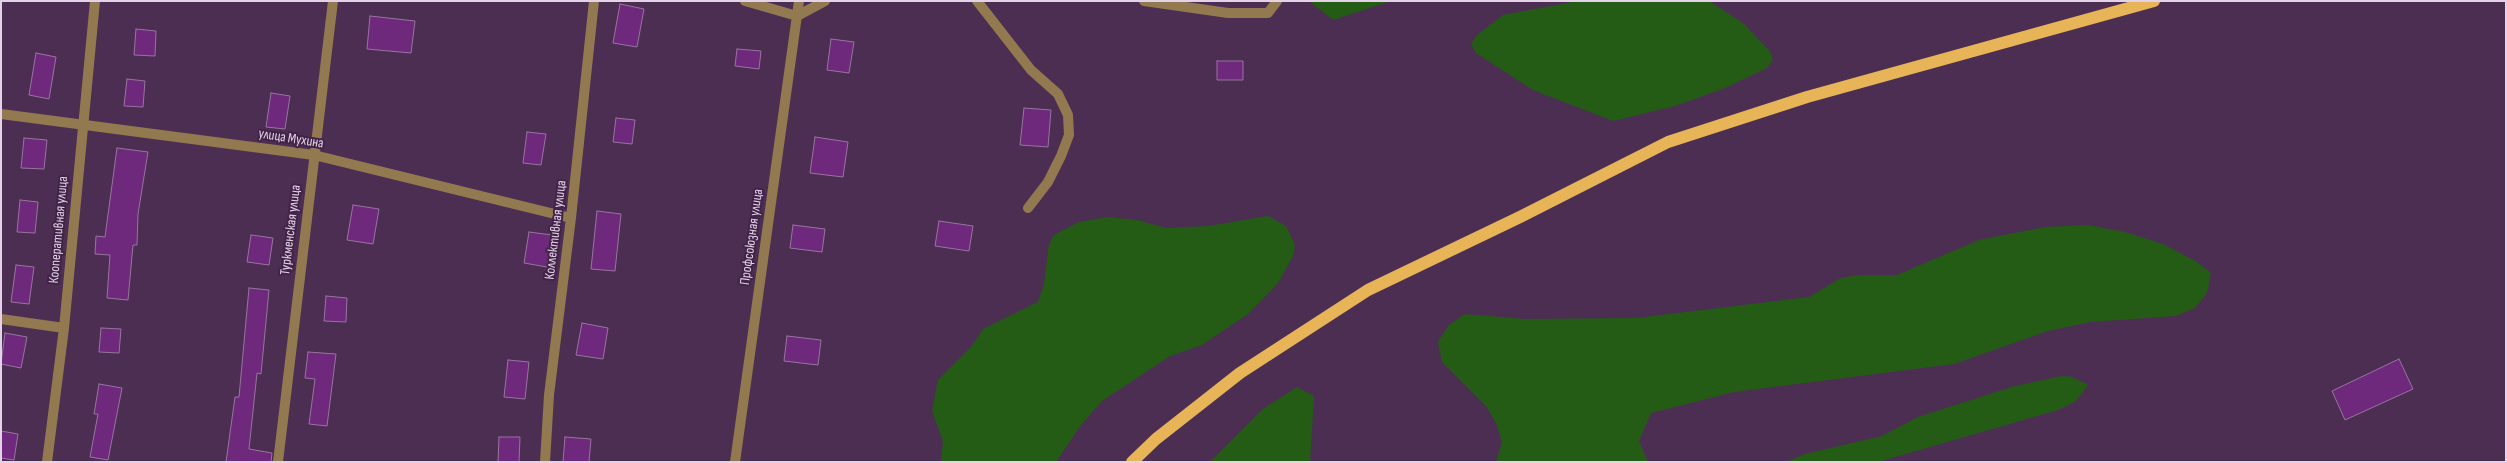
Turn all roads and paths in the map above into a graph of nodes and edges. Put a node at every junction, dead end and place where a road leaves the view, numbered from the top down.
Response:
1 (95, 1) edge
2 (333, 1) edge
3 (594, 1) edge
4 (745, 1) edge
5 (799, 1) edge
6 (825, 1) edge
7 (978, 1) edge
8 (1144, 1) edge
9 (1277, 1) edge
10 (2154, 1) edge
11 (797, 16) junction
12 (1, 114) edge
13 (82, 125) junction
14 (314, 155) junction
15 (1028, 208) dead end
16 (571, 218) junction
17 (1, 319) edge
18 (64, 328) junction
19 (47, 462) edge
20 (278, 462) edge
21 (545, 462) edge
22 (735, 462) edge
23 (1132, 462) edge

1 - 13 street, Кооперативная улица
2 - 14 street, Туркменская улица
3 - 16 street, Коллективная улица
4 - 11 street
5 - 11 street, Профсоюзная улица
6 - 11 street
7 - 15 street
8 - 9 street
10 - 23 main road
11 - 22 street, Профсоюзная улица
12 - 13 street, улица Мухина
13 - 14 street, улица Мухина
13 - 18 street, Кооперативная улица
14 - 16 street, улица Мухина
14 - 20 street, Туркменская улица
16 - 21 street, Коллективная улица
17 - 18 street
18 - 19 street, Кооперативная улица

